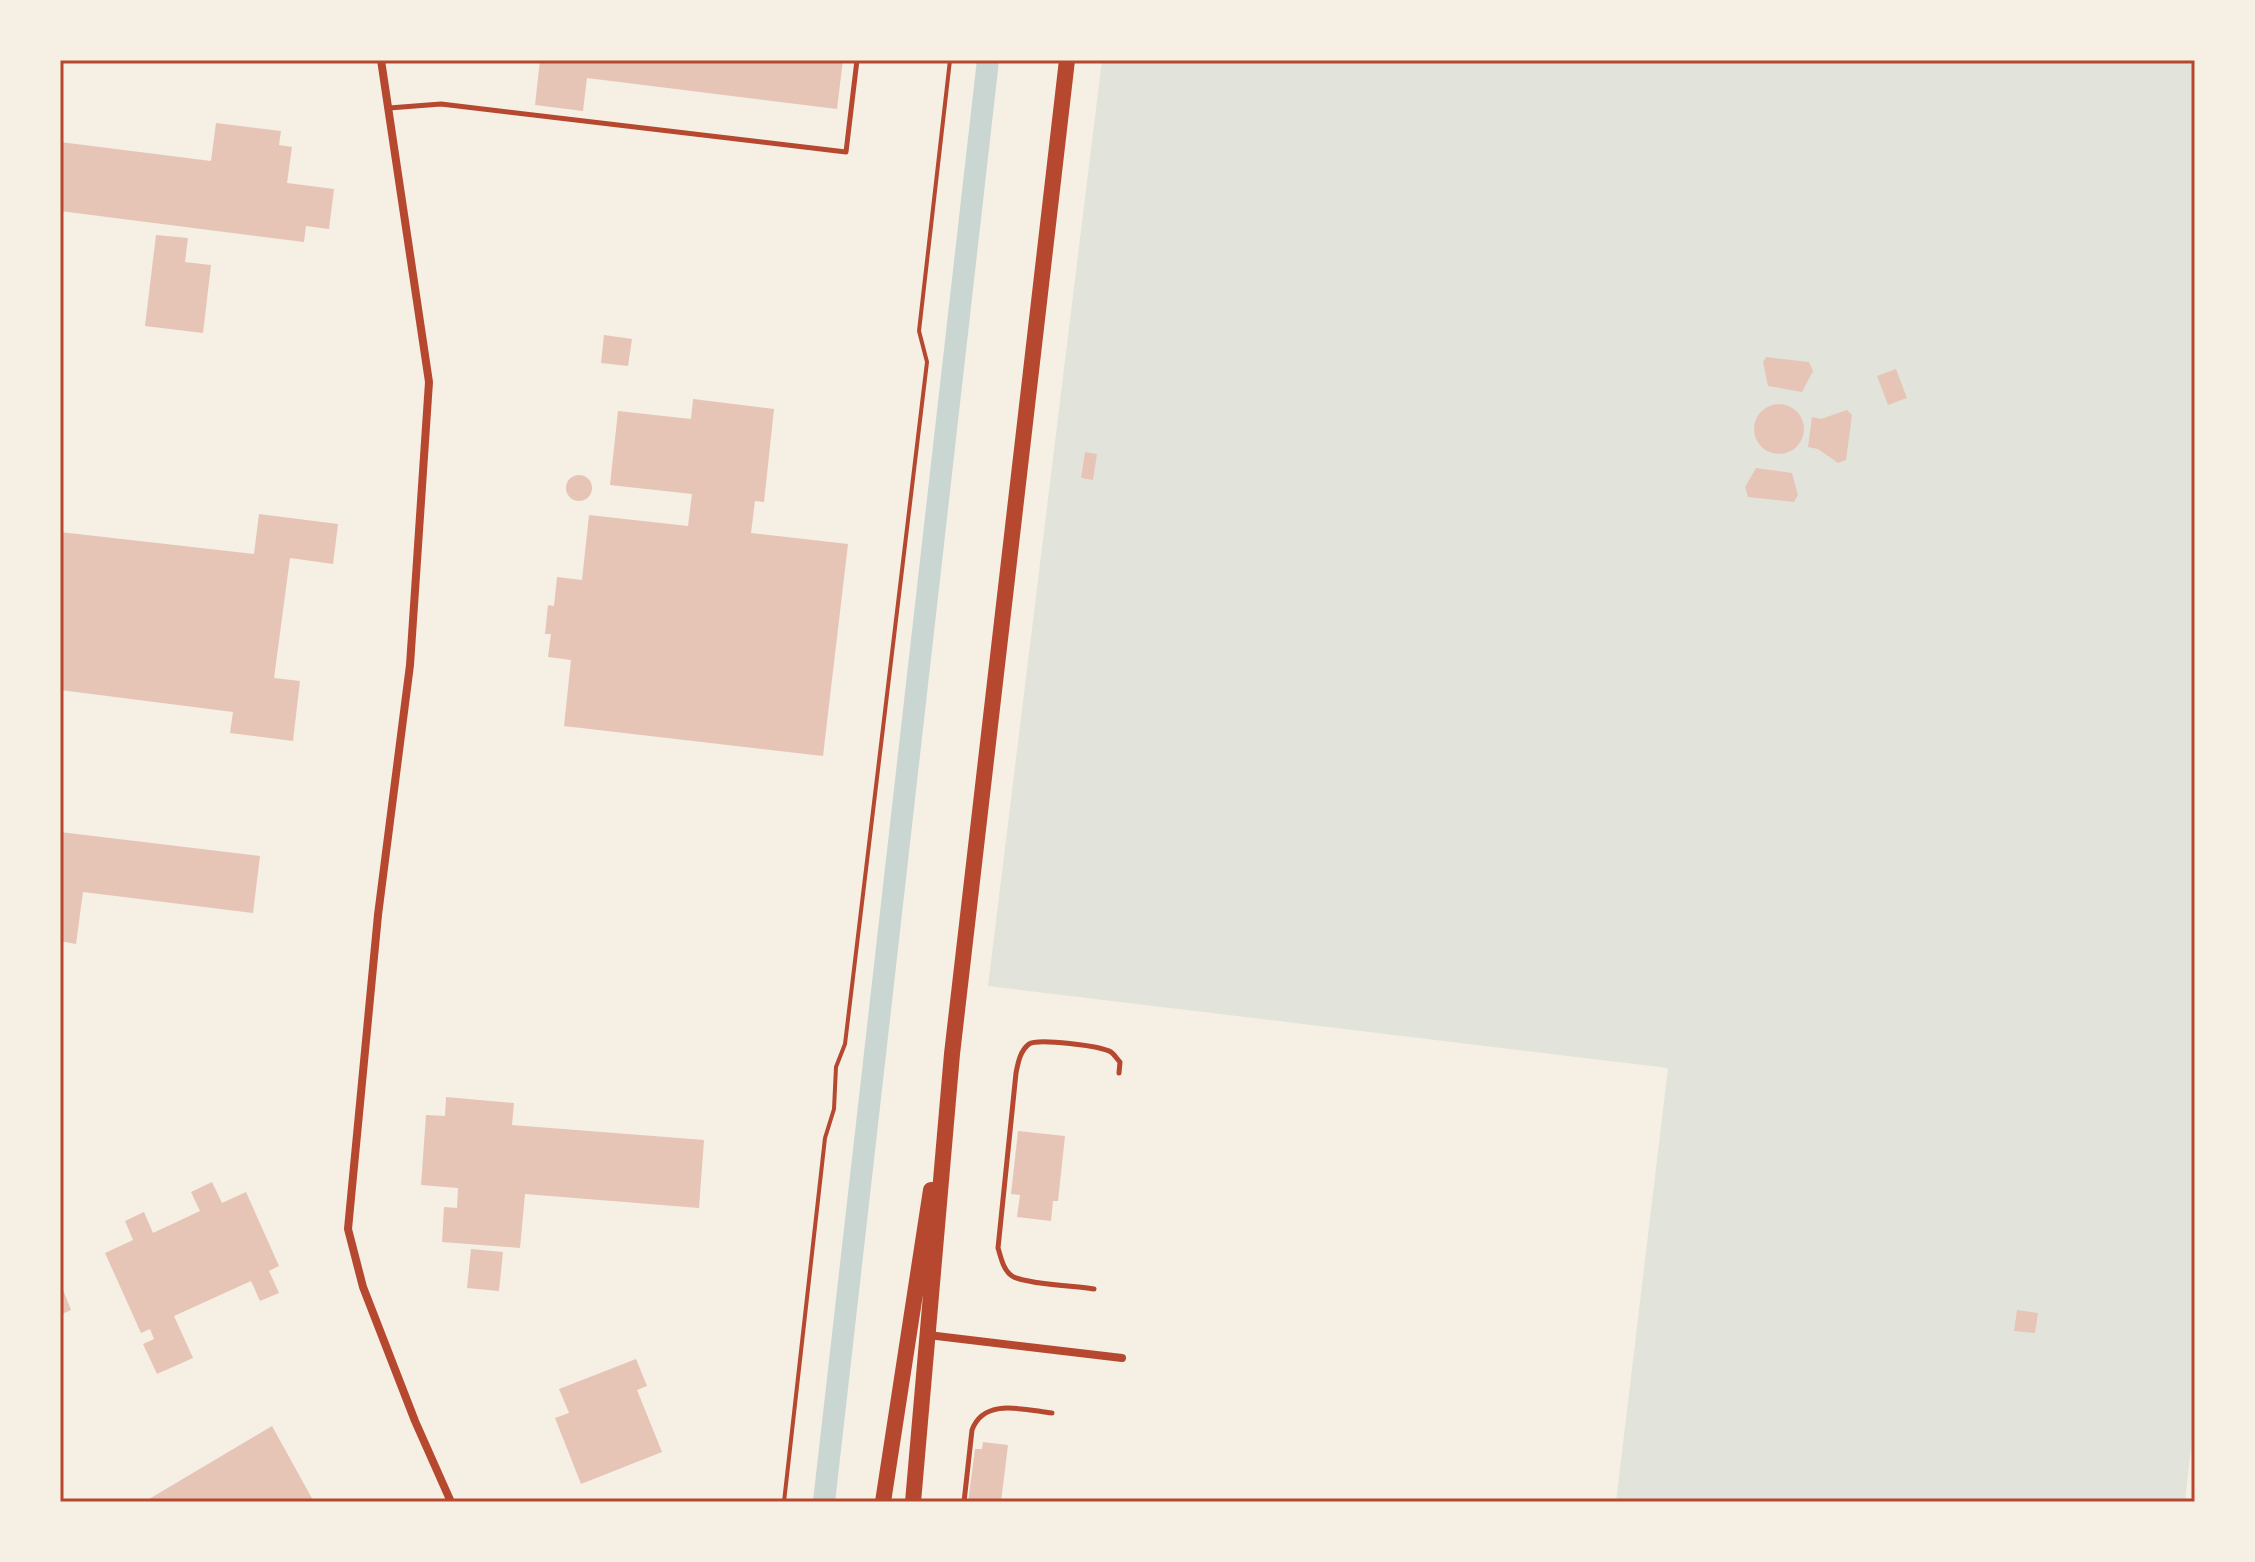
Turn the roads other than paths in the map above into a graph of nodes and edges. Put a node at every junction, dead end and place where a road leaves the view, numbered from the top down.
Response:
1 (381, 60) edge
2 (857, 60) edge
3 (1067, 60) edge
4 (388, 108) junction
5 (952, 1054) junction
6 (1119, 1073) dead end
7 (1094, 1289) dead end
8 (928, 1335) junction
9 (1122, 1358) dead end
10 (1052, 1413) dead end
11 (451, 1502) edge
12 (883, 1502) edge
13 (913, 1502) edge
14 (964, 1502) edge

1 - 4 street
2 - 4 lane
3 - 5 main road
4 - 11 street
5 - 8 main road
5 - 12 main road
6 - 7 lane
8 - 9 street
8 - 13 main road
10 - 14 lane

